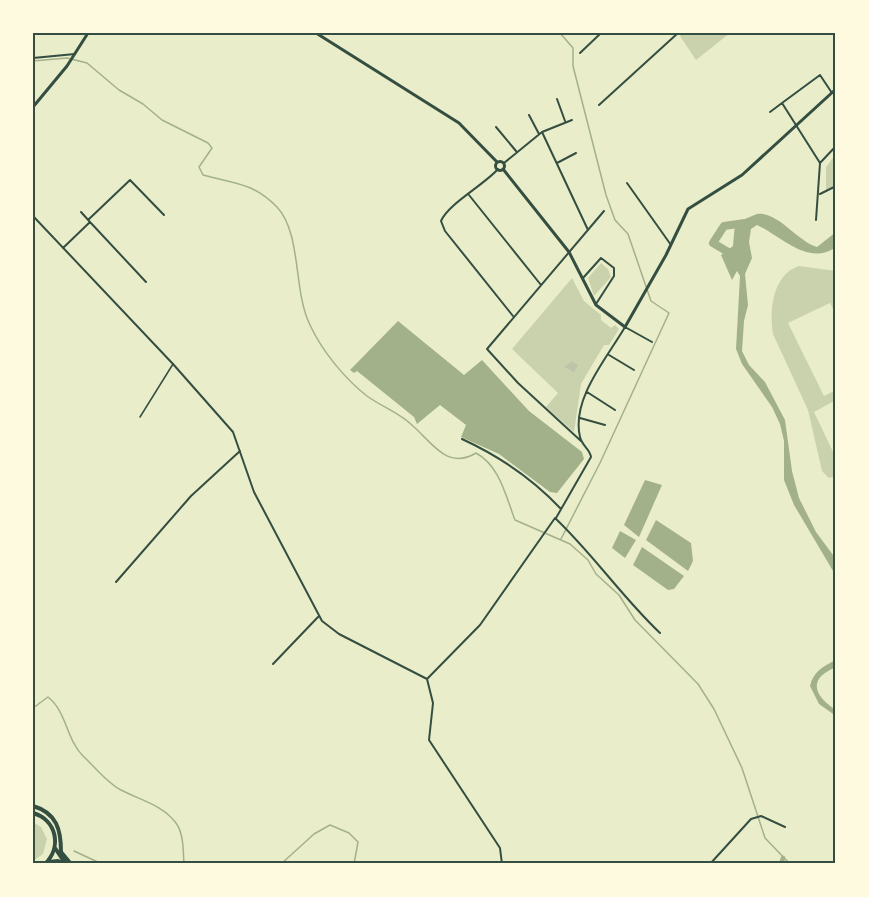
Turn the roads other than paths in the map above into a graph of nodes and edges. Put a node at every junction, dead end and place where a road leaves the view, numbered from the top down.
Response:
1 (88, 33) edge
2 (316, 33) edge
3 (601, 33) edge
4 (678, 33) edge
5 (580, 53) dead end
6 (74, 56) junction
7 (33, 58) edge
8 (836, 89) edge
9 (832, 93) junction
10 (557, 99) dead end
11 (782, 103) junction
12 (598, 105) dead end
13 (33, 107) edge
14 (770, 112) dead end
15 (529, 115) dead end
16 (572, 120) dead end
17 (565, 121) junction
18 (796, 126) junction
19 (496, 127) dead end
20 (540, 133) junction
21 (836, 146) edge
22 (516, 151) junction
23 (576, 153) dead end
24 (497, 162) junction
25 (504, 163) junction
26 (557, 163) junction
27 (820, 163) junction
28 (503, 169) junction
29 (498, 170) junction
30 (627, 183) dead end
31 (836, 186) edge
32 (820, 194) junction
33 (469, 195) junction
34 (604, 211) dead end
35 (81, 212) dead end
36 (164, 215) dead end
37 (33, 216) edge
38 (816, 220) dead end
39 (89, 221) junction
40 (588, 230) junction
41 (671, 245) junction
42 (63, 248) junction
43 (569, 252) junction
44 (583, 279) junction
45 (146, 282) dead end
46 (541, 285) junction
47 (596, 304) junction
48 (513, 316) junction
49 (625, 327) junction
50 (652, 342) dead end
51 (609, 355) junction
52 (173, 364) junction
53 (634, 370) dead end
54 (587, 392) junction
55 (615, 410) dead end
56 (140, 417) dead end
57 (580, 418) junction
58 (605, 425) dead end
59 (462, 439) dead end
60 (581, 441) junction
61 (240, 451) junction
62 (561, 509) junction
63 (555, 518) junction
64 (116, 582) dead end
65 (318, 616) junction
66 (660, 633) dead end
67 (273, 664) dead end
68 (427, 680) junction
69 (33, 806) edge
70 (33, 813) edge
71 (784, 827) dead end
72 (55, 848) junction
73 (45, 864) edge
74 (65, 864) edge
75 (71, 864) edge
76 (502, 864) edge
77 (710, 864) edge

1 - 6 street
2 - 24 street
3 - 5 street
4 - 12 street
6 - 7 street
6 - 13 street
8 - 9 street
9 - 11 street
9 - 18 street
10 - 17 street
11 - 14 street
11 - 18 street
15 - 20 street
16 - 17 street
17 - 20 street
18 - 27 street
18 - 41 street
19 - 22 street
20 - 22 street
20 - 26 street
21 - 27 street
22 - 25 street
23 - 26 street
24 - 25 street
24 - 29 street
25 - 28 street
26 - 40 street
27 - 32 street
28 - 29 street
28 - 43 street
29 - 33 street
30 - 41 street
31 - 32 street
32 - 38 street
33 - 46 street
33 - 48 street
34 - 40 street
35 - 39 street
36 - 39 street
37 - 42 street
39 - 42 street
39 - 45 street
40 - 43 street
41 - 49 street
42 - 52 street
43 - 44 street
43 - 46 street
44 - 47 street
44 - 47 street
46 - 48 street
47 - 49 street
48 - 60 street
49 - 50 street
49 - 51 street
51 - 53 street
51 - 54 street
52 - 56 lane
52 - 61 street
54 - 55 street
54 - 57 street
57 - 58 street
57 - 60 street
59 - 62 street
60 - 62 street
61 - 64 street
61 - 65 street
62 - 63 street
63 - 66 street
63 - 68 street
65 - 67 street
65 - 68 street
68 - 76 street
69 - 75 main road
70 - 72 main road
71 - 77 street
72 - 73 main road
72 - 74 main road
73 - 74 main road

